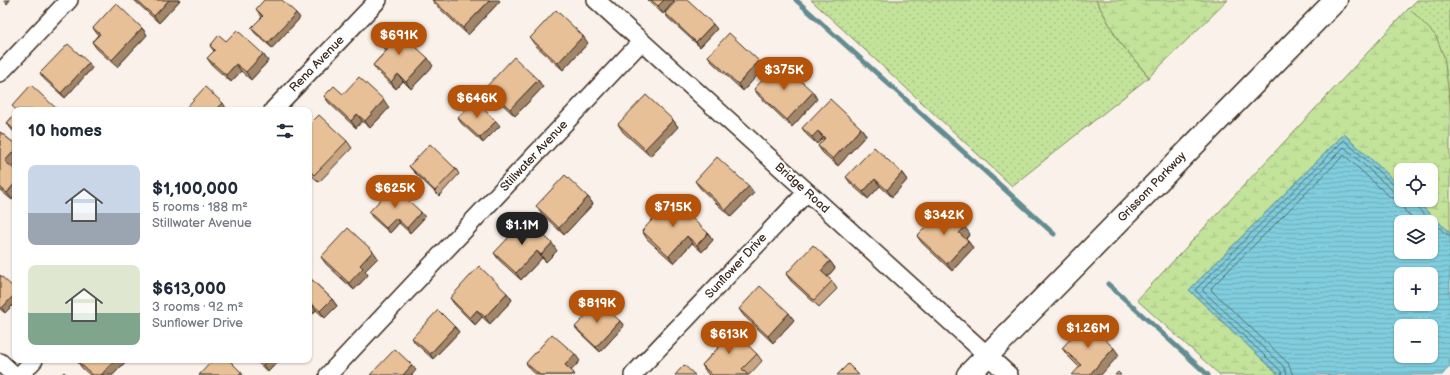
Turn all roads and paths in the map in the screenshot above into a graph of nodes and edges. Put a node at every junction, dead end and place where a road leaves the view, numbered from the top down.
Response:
1 (69, 0) edge
2 (378, 0) edge
3 (596, 0) edge
4 (1336, 0) edge
5 (641, 42) junction
6 (0, 73) edge
7 (276, 107) edge
8 (807, 192) junction
9 (987, 355) junction
10 (0, 362) edge
11 (31, 363) edge
12 (14, 375) edge
13 (20, 375) edge
14 (328, 375) edge
15 (633, 375) edge
16 (968, 375) edge
17 (1009, 375) edge

1 - 6 street
2 - 7 street, Rena Avenue
3 - 5 street, Bridge Road
4 - 9 main road, Grissom Parkway
5 - 8 street, Bridge Road
5 - 14 street, Stillwater Avenue
8 - 9 street, Bridge Road
8 - 15 street, Sunflower Drive
9 - 16 main road, Grissom Parkway
9 - 17 street, Bridge Road
10 - 12 street
11 - 13 street

